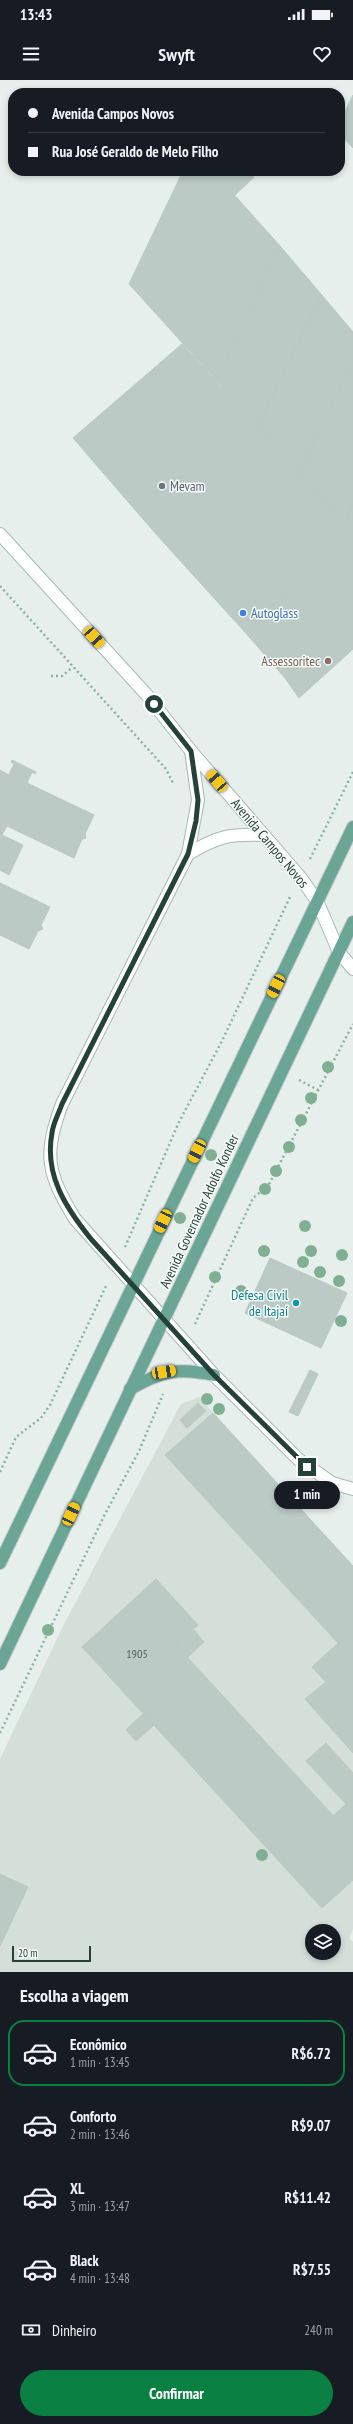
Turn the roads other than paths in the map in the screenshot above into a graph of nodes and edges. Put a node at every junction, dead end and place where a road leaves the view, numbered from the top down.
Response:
1 (0, 534) edge
2 (191, 751) junction
3 (353, 827) edge
4 (263, 835) junction
5 (188, 854) junction
6 (317, 901) junction
7 (353, 922) edge
8 (339, 952) junction
9 (353, 969) edge
10 (133, 1284) junction
11 (164, 1318) junction
12 (214, 1375) junction
13 (130, 1389) junction
14 (353, 1489) edge
15 (0, 1563) edge
16 (0, 1664) edge

1 - 2 main road, Avenida Campos Novos
2 - 4 main road, Avenida Campos Novos
2 - 5 main road
3 - 6 main road, Avenida Governador Adolfo Konder
4 - 5 main road
4 - 6 main road, Avenida Campos Novos
5 - 10 main road
6 - 8 main road, Avenida Campos Novos
6 - 10 main road, Avenida Governador Adolfo Konder
7 - 8 main road, Avenida Governador Adolfo Konder
8 - 9 main road, Avenida Campos Novos
8 - 11 main road, Avenida Governador Adolfo Konder
10 - 11 main road
10 - 15 main road, Avenida Governador Adolfo Konder
11 - 12 main road
11 - 13 main road, Avenida Governador Adolfo Konder
12 - 13 main road
12 - 14 main road
13 - 16 main road, Avenida Governador Adolfo Konder

